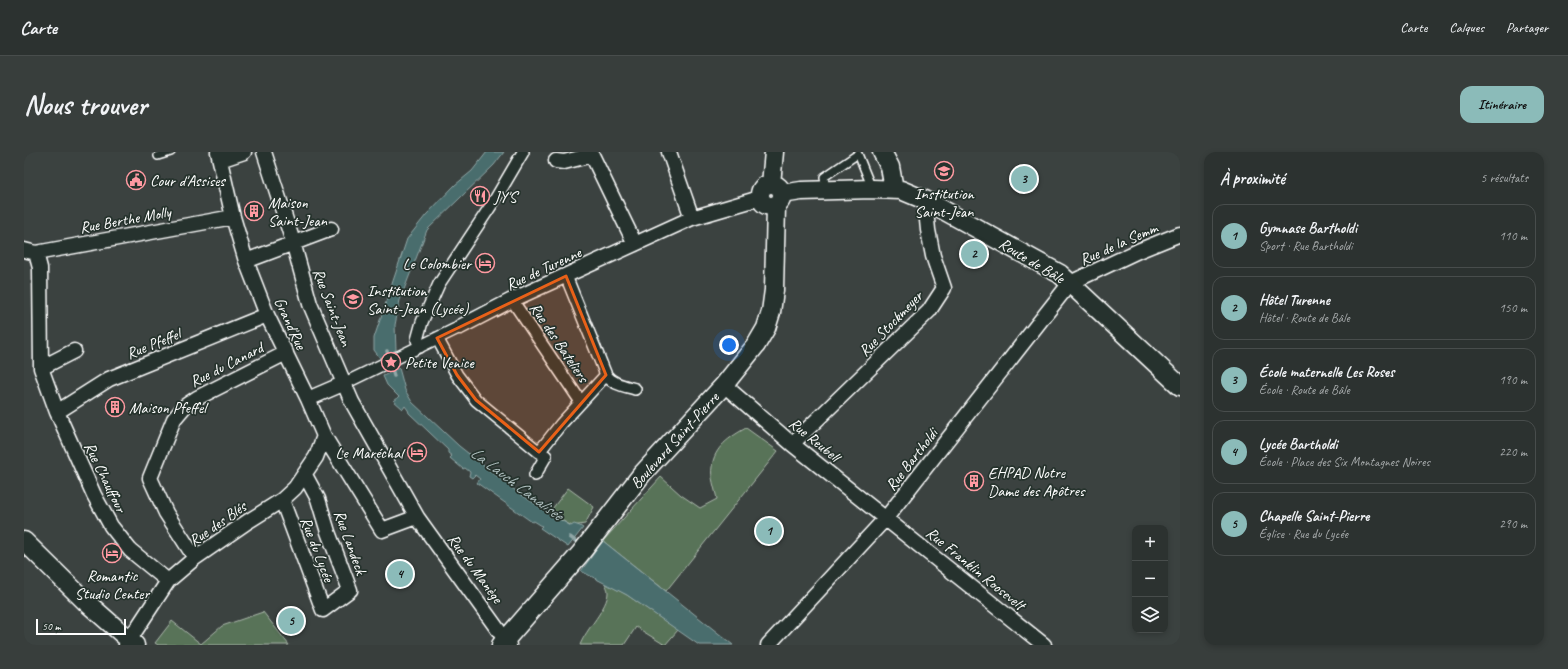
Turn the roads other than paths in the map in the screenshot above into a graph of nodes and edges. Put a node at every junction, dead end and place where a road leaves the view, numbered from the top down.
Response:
1 (171, 152) edge
2 (244, 152) edge
3 (264, 152) edge
4 (523, 152) edge
5 (669, 152) edge
6 (774, 152) edge
7 (882, 152) edge
8 (158, 156) dead end
9 (219, 156) edge
10 (556, 161) dead end
11 (869, 181) dead end
12 (825, 184) dead end
13 (894, 190) junction
14 (777, 195) junction
15 (760, 198) joint
16 (925, 200) junction
17 (233, 217) junction
18 (692, 218) junction
19 (331, 229) dead end
20 (1180, 234) edge
21 (293, 242) junction
22 (635, 244) junction
23 (30, 251) edge
24 (246, 261) junction
25 (566, 276) junction
26 (1070, 283) junction
27 (512, 300) junction
28 (267, 315) junction
29 (460, 327) joint
30 (437, 338) junction
31 (415, 350) junction
32 (74, 351) dead end
33 (286, 353) junction
34 (41, 368) junction
35 (606, 375) junction
36 (345, 383) junction
37 (724, 385) junction
38 (1180, 386) edge
39 (636, 389) dead end
40 (308, 399) junction
41 (581, 402) junction
42 (57, 412) junction
43 (324, 436) junction
44 (792, 444) junction
45 (539, 452) junction
46 (535, 475) dead end
47 (305, 476) junction
48 (282, 500) junction
49 (418, 517) junction
50 (886, 518) junction
51 (24, 541) edge
52 (195, 558) junction
53 (168, 581) junction
54 (323, 610) joint
55 (130, 643) edge
56 (506, 643) edge
57 (768, 645) edge
58 (1044, 645) edge

1 - 8 lane
2 - 9 street
3 - 21 street, Rue Saint-Jean
4 - 31 street
5 - 18 street
6 - 14 street, Boulevard Saint-Pierre
7 - 13 street
9 - 17 street, Grand'Rue
10 - 22 street
11 - 12 lane
13 - 14 street, Route de Bâle
13 - 16 street, Route de Bâle
14 - 15 street
14 - 37 street, Boulevard Saint-Pierre
15 - 18 street, Rue de Turenne
16 - 26 street, Route de Bâle
16 - 44 street, Rue Stockmeyer
17 - 23 street, Rue Berthe Molly
17 - 24 street, Grand'Rue
18 - 22 street, Rue de Turenne
19 - 21 street
20 - 26 street, Rue de la Semm
21 - 24 street
21 - 36 street, Rue Saint-Jean
22 - 25 street, Rue de Turenne
23 - 34 street, Rue Chauffour
24 - 28 street, Grand'Rue
25 - 27 street, Rue de Turenne
25 - 35 street
26 - 38 street, Route de Bâle
26 - 50 street, Rue Bartholdi
27 - 29 street, Rue de Turenne
27 - 41 street, Rue des Bateliers
28 - 33 street, Grand'Rue
28 - 42 street, Rue Pfeffel
29 - 30 street, Rue de Turenne
30 - 31 street, Rue de Turenne
30 - 45 street
31 - 36 street, Rue de Turenne
32 - 34 street
33 - 40 street, Grand'Rue
33 - 52 street, Rue du Canard
34 - 42 street, Rue Chauffour
35 - 39 street
35 - 41 street
36 - 40 street
36 - 49 street, Rue Saint-Jean
37 - 44 street, Rue Reubell
37 - 56 street, Boulevard Saint-Pierre
40 - 43 street, Grand'Rue
41 - 45 street
42 - 53 street, Rue Chauffour
43 - 47 street, Rue des Blés
43 - 49 street, Grand'Rue
44 - 50 street, Rue Reubell
45 - 46 street
47 - 48 street, Rue des Blés
47 - 54 street, Rue Landeck
48 - 52 street, Rue des Blés
48 - 54 street, Rue du Lycée
49 - 56 street, Rue du Manège
50 - 57 street, Rue Bartholdi
50 - 58 street, Rue Franklin Roosevelt
51 - 55 street
52 - 53 street, Rue des Blés
53 - 55 street, Rue des Blés

